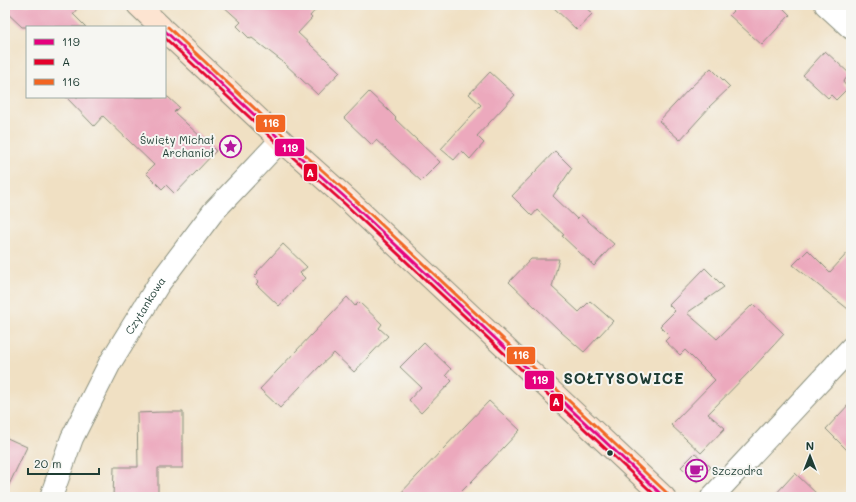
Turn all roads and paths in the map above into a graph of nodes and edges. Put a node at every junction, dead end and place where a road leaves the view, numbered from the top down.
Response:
1 (138, 5) edge
2 (826, 5) edge
3 (160, 26) edge
4 (851, 28) edge
5 (166, 31) edge
6 (281, 140) junction
7 (851, 348) edge
8 (51, 497) edge
9 (664, 497) edge
10 (712, 497) edge

1 - 3 street
2 - 4 street
5 - 6 street
6 - 8 street, Czytankowa
6 - 9 street
7 - 10 street

